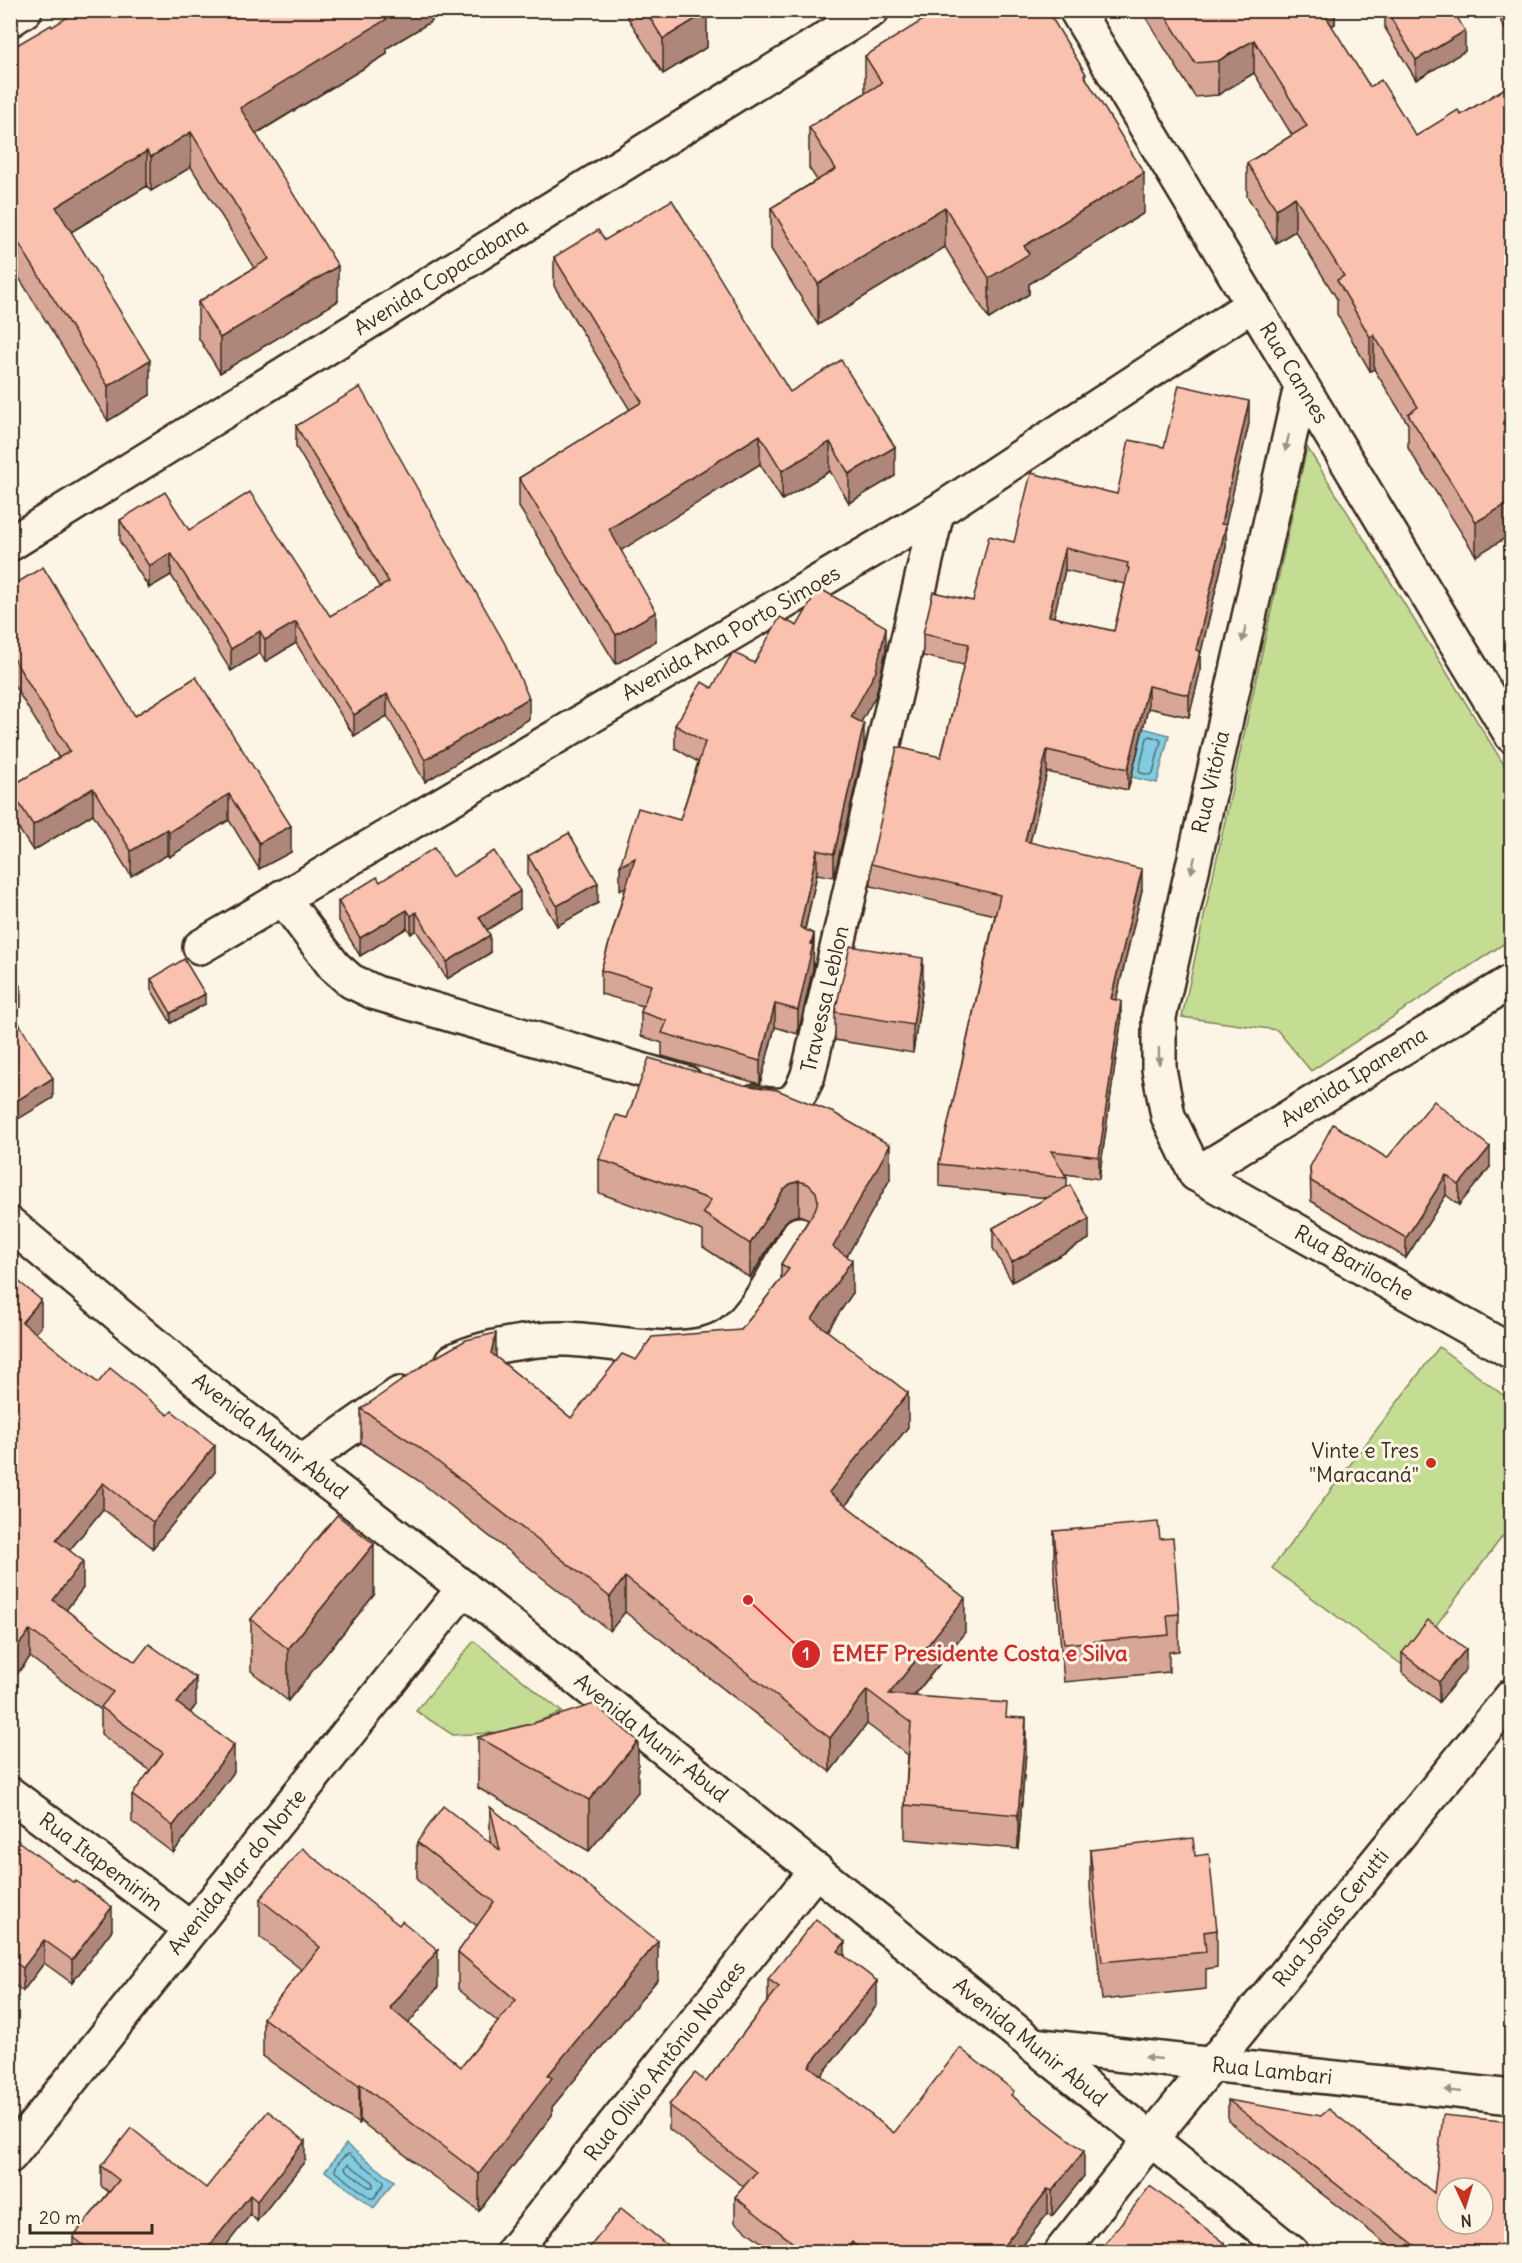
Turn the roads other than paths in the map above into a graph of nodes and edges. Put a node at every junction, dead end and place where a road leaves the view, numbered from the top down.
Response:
1 (25, 10) edge
2 (872, 10) edge
3 (1076, 10) edge
4 (10, 20) edge
5 (1253, 304) junction
6 (1301, 386) junction
7 (937, 512) junction
8 (10, 544) edge
9 (1512, 736) edge
10 (282, 897) junction
11 (200, 947) dead end
12 (1512, 981) edge
13 (1196, 1174) junction
14 (10, 1224) edge
15 (799, 1234) edge
16 (1512, 1352) edge
17 (302, 1462) junction
18 (464, 1588) junction
19 (1512, 1696) edge
20 (10, 1794) edge
21 (816, 1870) junction
22 (191, 1929) junction
23 (1032, 2045) junction
24 (1212, 2064) junction
25 (1512, 2097) edge
26 (1150, 2139) junction
27 (10, 2156) edge
28 (513, 2253) edge
29 (1061, 2253) edge
30 (1291, 2253) edge

1 - 4 street
2 - 8 street, Avenida Copacabana
3 - 5 street, Rua Cannes
5 - 6 street, Rua Cannes
5 - 7 street, Avenida Ana Porto Simoes
6 - 9 street, Rua Cannes
6 -> 13 street, Rua Vitória
7 - 10 street, Avenida Ana Porto Simoes
7 - 10 street, Travessa Leblon
10 - 11 street, Avenida Ana Porto Simoes
12 - 13 street, Avenida Ipanema
13 - 16 street, Rua Bariloche
14 - 17 street, Avenida Munir Abud
15 - 17 street
17 - 18 street, Avenida Munir Abud
18 - 21 street, Avenida Munir Abud
18 - 22 street, Avenida Mar do Norte
19 - 24 street, Rua Josias Cerutti
20 - 22 street, Rua Itapemirim
21 - 23 street, Avenida Munir Abud
21 - 28 street, Rua Olivio Antônio Novaes
22 - 27 street, Avenida Mar do Norte
24 -> 23 street, Rua Lambari
23 - 26 street, Avenida Munir Abud
25 -> 24 street, Rua Lambari
24 - 26 street, Rua Josias Cerutti
26 - 29 street, Rua Josias Cerutti
26 - 30 street, Avenida Munir Abud

